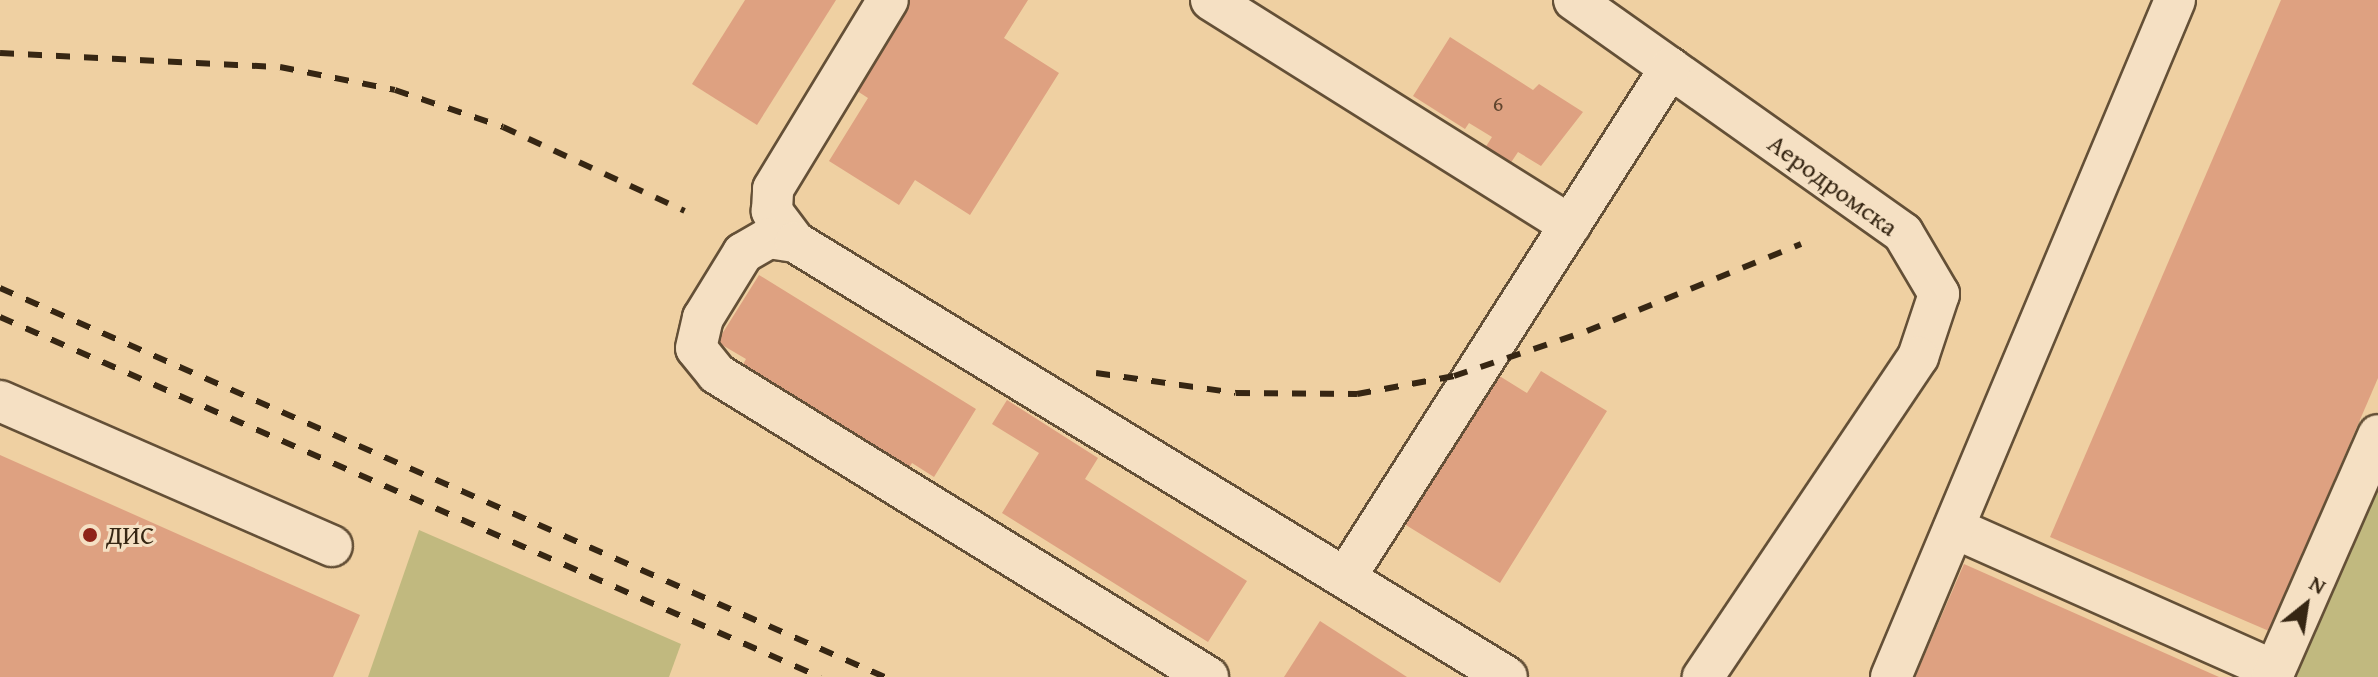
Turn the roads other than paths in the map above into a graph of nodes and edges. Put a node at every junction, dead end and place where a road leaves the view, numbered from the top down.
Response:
1 (888, 0) edge
2 (1211, 0) edge
3 (1574, 0) edge
4 (2175, 0) edge
5 (1616, 13) edge
6 (1670, 68) junction
7 (1570, 225) junction
8 (795, 242) junction
9 (0, 401) edge
10 (2378, 435) edge
11 (1954, 528) junction
12 (332, 546) dead end
13 (1345, 578) junction
14 (2274, 674) edge
15 (1208, 677) edge
16 (1507, 677) edge
17 (1703, 677) edge
18 (1891, 677) edge

1 - 8 street
2 - 7 street
3 - 5 street, Аеродромска
4 - 11 street
5 - 6 street, Аеродромска
6 - 7 street
6 - 17 street, Аеродромска
7 - 13 street
8 - 13 street
8 - 15 street
9 - 12 street
10 - 14 street
11 - 14 street
11 - 18 street
13 - 16 street

